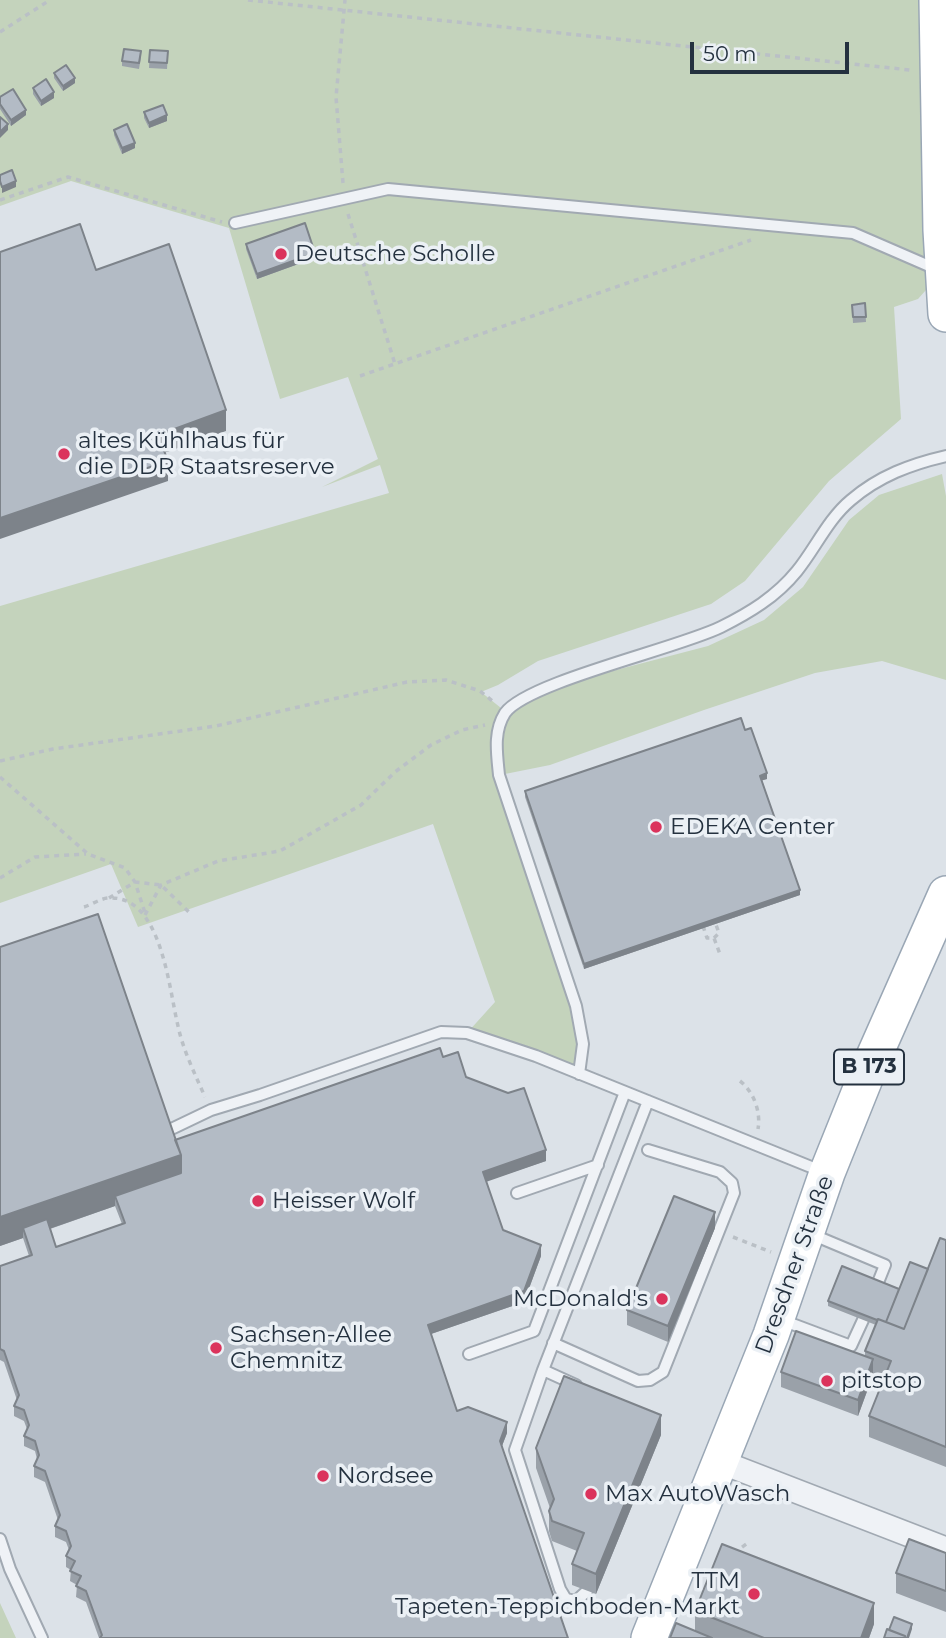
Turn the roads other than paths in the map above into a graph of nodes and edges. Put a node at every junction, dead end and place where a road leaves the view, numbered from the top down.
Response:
1 (937, 0) edge
2 (235, 223) road end
3 (944, 272) junction
4 (946, 314) edge
5 (946, 456) edge
6 (946, 894) edge
7 (579, 1074) junction
8 (625, 1092) junction
9 (648, 1101) junction
10 (163, 1133) edge
11 (648, 1150) dead end
12 (598, 1165) junction
13 (827, 1173) junction
14 (517, 1193) dead end
15 (801, 1247) junction
16 (877, 1285) edge
17 (777, 1318) junction
18 (863, 1320) edge
19 (553, 1343) junction
20 (469, 1354) dead end
21 (543, 1370) junction
22 (585, 1389) edge
23 (721, 1462) junction
24 (0, 1539) edge
25 (946, 1549) edge
26 (587, 1591) edge
27 (42, 1638) edge
28 (649, 1638) edge

1 - 3 main road
2 - 3 lane
3 - 4 main road
5 - 7 lane
6 - 13 main road, Dresdner Straße / B 173
7 - 8 lane
7 - 10 lane
8 - 9 lane
8 - 12 lane
9 - 13 lane
9 - 19 lane
11 - 19 lane
12 - 14 lane
12 - 20 lane
13 - 15 main road, Dresdner Straße / B 173
15 - 16 lane
15 - 17 main road, Dresdner Straße / B 173
17 - 18 lane
17 - 23 main road, Dresdner Straße / B 173
19 - 21 lane
21 - 22 lane
21 - 26 lane
23 - 25 street
23 - 28 main road, Dresdner Straße / B 173
24 - 27 lane

